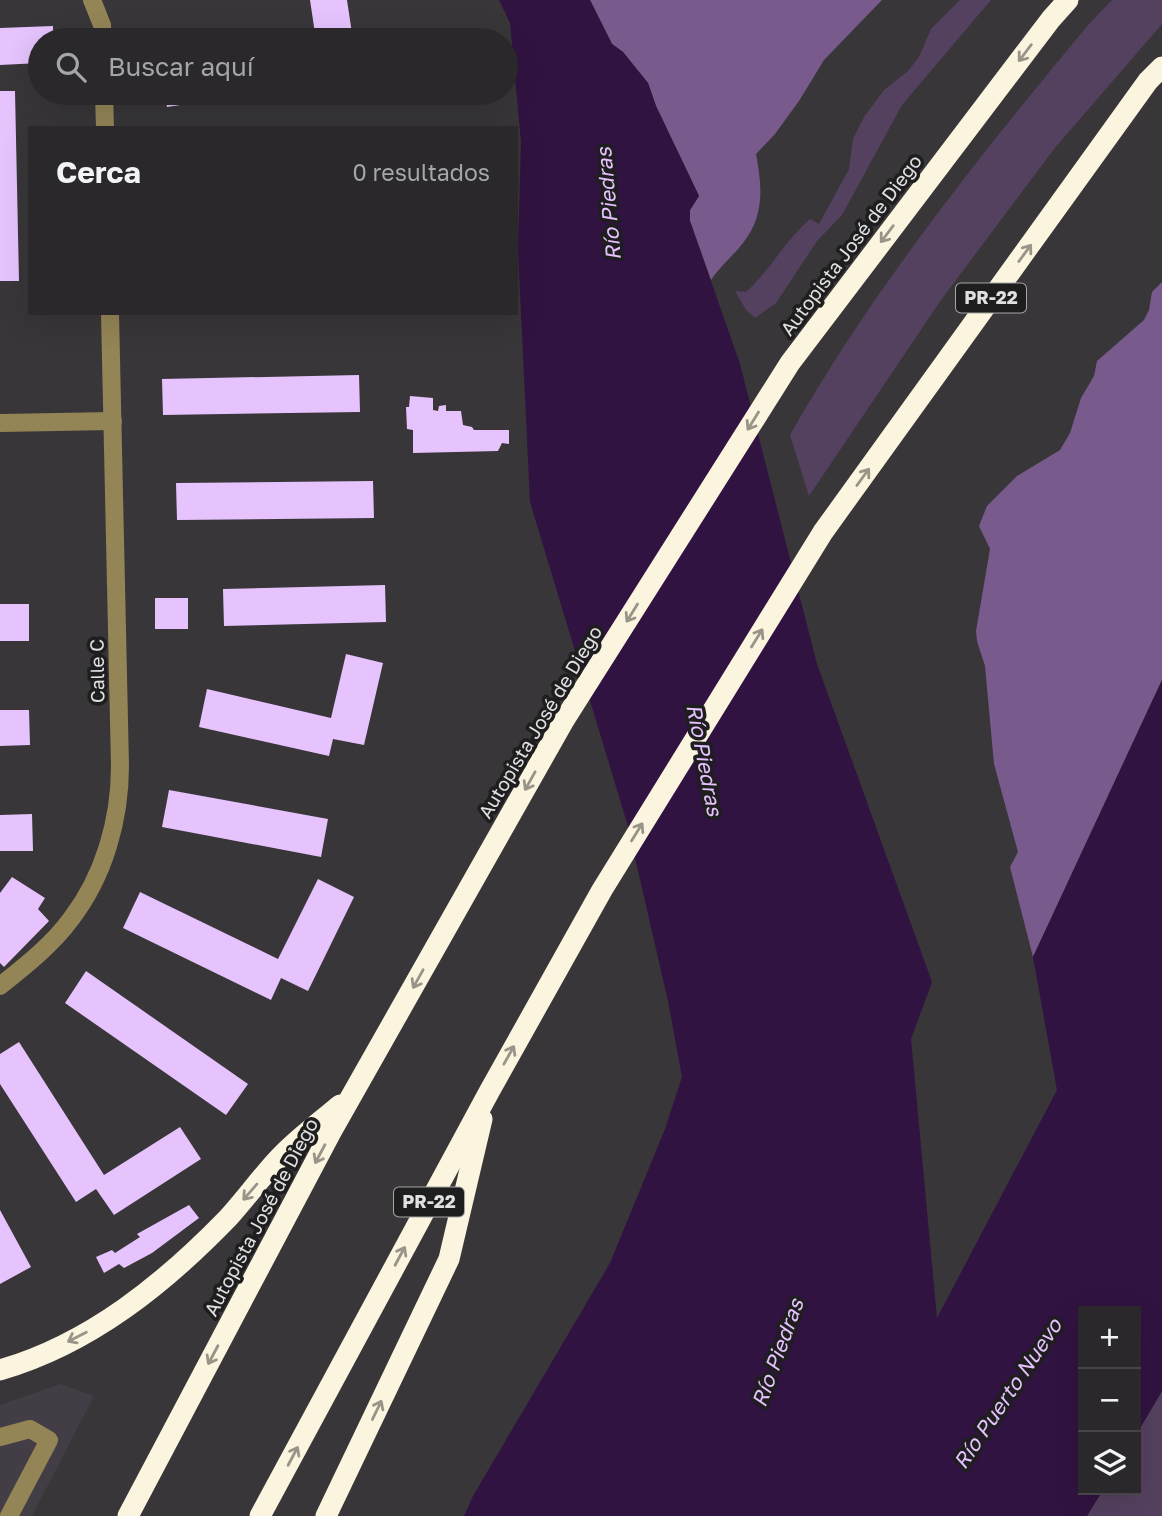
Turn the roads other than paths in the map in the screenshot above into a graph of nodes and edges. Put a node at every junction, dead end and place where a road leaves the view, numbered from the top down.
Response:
1 (92, 0) edge
2 (1068, 0) edge
3 (102, 28) edge
4 (1162, 67) edge
5 (104, 105) edge
6 (105, 126) edge
7 (110, 315) edge
8 (113, 421) junction
9 (0, 423) edge
10 (0, 986) edge
11 (489, 1092) junction
12 (353, 1094) junction
13 (0, 1370) edge
14 (0, 1437) edge
15 (9, 1516) edge
16 (128, 1516) edge
17 (260, 1516) edge
18 (326, 1516) edge

1 - 3 street
2 -> 12 highway, Autopista José de Diego
11 -> 4 highway, PR-22
5 - 6 street
7 - 8 street, Calle C
8 - 9 street
8 - 10 street, Calle C
17 -> 11 highway, PR-22
18 -> 11 highway
12 -> 13 highway
12 -> 16 highway, Autopista José de Diego
14 - 15 street

